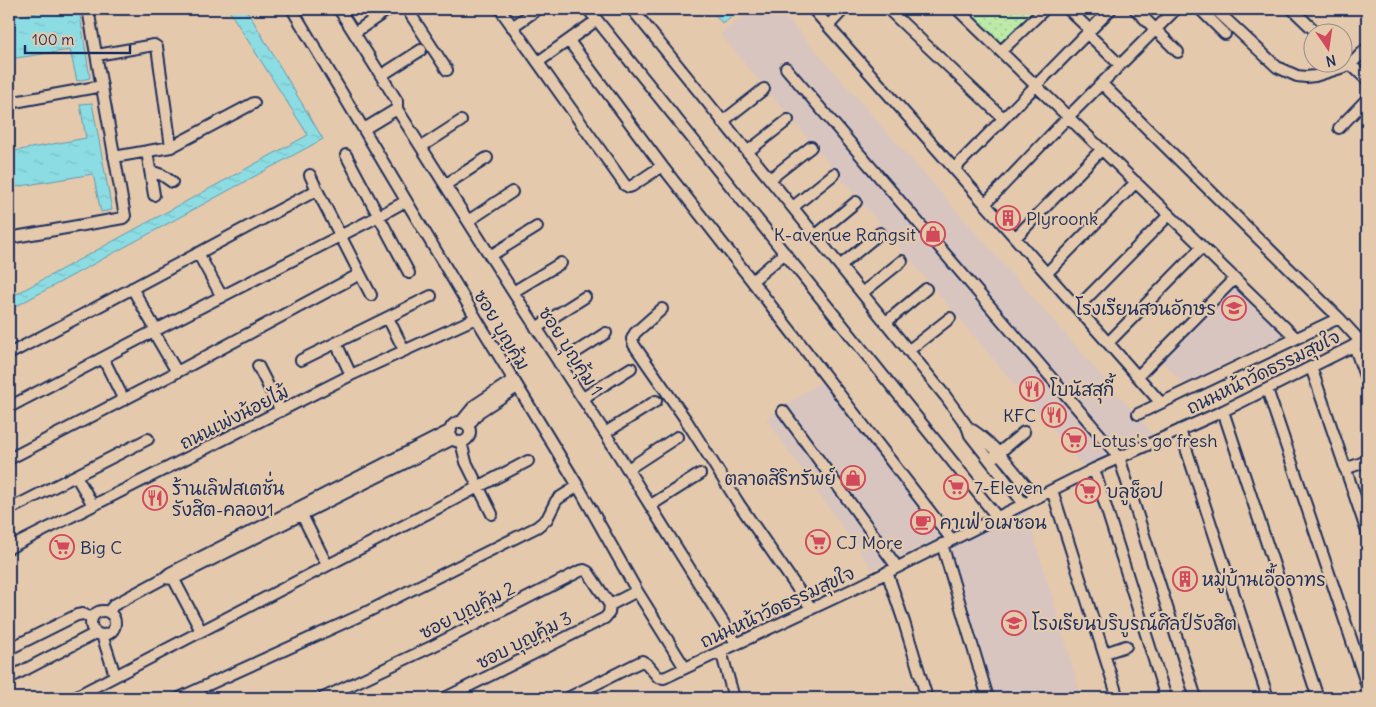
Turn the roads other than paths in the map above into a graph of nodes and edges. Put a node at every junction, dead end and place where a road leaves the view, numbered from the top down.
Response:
1 (88, 9) edge
2 (292, 9) edge
3 (338, 9) edge
4 (389, 9) edge
5 (407, 9) edge
6 (500, 9) edge
7 (538, 9) edge
8 (588, 9) edge
9 (632, 9) edge
10 (813, 9) edge
11 (844, 9) edge
12 (888, 9) edge
13 (957, 9) edge
14 (1045, 9) edge
15 (1068, 9) edge
16 (1111, 9) edge
17 (1135, 9) edge
18 (1176, 9) edge
19 (1200, 9) edge
20 (1215, 9) edge
21 (1292, 9) edge
22 (597, 20) junction
23 (1306, 22) edge
24 (828, 26) junction
25 (512, 27) junction
26 (1156, 29) junction
27 (1088, 31) junction
28 (354, 33) junction
29 (1225, 34) dead end
30 (569, 41) junction
31 (1367, 48) edge
32 (421, 50) dead end
33 (1001, 51) junction
34 (1178, 52) dead end
35 (97, 56) junction
36 (1354, 57) edge
37 (538, 62) junction
38 (1120, 65) junction
39 (786, 68) dead end
40 (1354, 68) edge
41 (447, 70) dead end
42 (1324, 72) edge
43 (382, 75) junction
44 (1367, 80) edge
45 (1036, 84) junction
46 (1102, 84) junction
47 (102, 86) junction
48 (764, 89) dead end
49 (1367, 99) edge
50 (9, 103) edge
51 (254, 103) dead end
52 (397, 105) junction
53 (1069, 116) junction
54 (1003, 118) junction
55 (788, 120) dead end
56 (461, 121) dead end
57 (722, 122) junction
58 (1339, 128) dead end
59 (364, 129) junction
60 (171, 147) junction
61 (421, 147) junction
62 (811, 147) dead end
63 (1102, 149) junction
64 (147, 151) junction
65 (747, 152) junction
66 (346, 155) dead end
67 (114, 157) junction
68 (487, 158) dead end
69 (662, 166) junction
70 (955, 168) junction
71 (150, 171) junction
72 (834, 174) dead end
73 (310, 175) dead end
74 (770, 179) junction
75 (172, 182) dead end
76 (1136, 182) junction
77 (445, 185) junction
78 (317, 190) junction
79 (512, 192) dead end
80 (154, 195) dead end
81 (406, 201) junction
82 (856, 202) dead end
83 (986, 203) junction
84 (793, 207) junction
85 (1169, 215) junction
86 (379, 216) junction
87 (468, 221) junction
88 (537, 227) dead end
89 (880, 233) dead end
90 (341, 235) junction
91 (816, 235) junction
92 (1016, 237) junction
93 (9, 238) edge
94 (1202, 247) junction
95 (198, 253) junction
96 (785, 253) junction
97 (490, 256) junction
98 (902, 261) dead end
99 (561, 263) dead end
100 (841, 266) junction
101 (409, 273) dead end
102 (1047, 273) junction
103 (360, 274) junction
104 (1235, 278) junction
105 (752, 281) junction
106 (132, 288) junction
107 (926, 289) dead end
108 (513, 292) junction
109 (862, 293) junction
110 (371, 294) dead end
111 (431, 296) dead end
112 (222, 297) junction
113 (585, 297) dead end
114 (1077, 308) junction
115 (662, 309) dead end
116 (388, 318) junction
117 (476, 318) junction
118 (950, 318) dead end
119 (1339, 318) junction
120 (885, 322) junction
121 (536, 328) junction
122 (155, 330) junction
123 (606, 333) dead end
124 (1296, 338) junction
125 (1361, 342) edge
126 (336, 343) junction
127 (1108, 343) junction
128 (404, 350) junction
129 (908, 351) junction
130 (9, 354) edge
131 (103, 358) junction
132 (301, 360) dead end
133 (559, 363) junction
134 (258, 366) dead end
135 (1311, 367) junction
136 (631, 368) dead end
137 (178, 372) junction
138 (351, 375) junction
139 (1138, 376) junction
140 (1367, 382) edge
141 (515, 384) junction
142 (1267, 389) junction
143 (583, 398) junction
144 (124, 400) junction
145 (656, 401) dead end
146 (1161, 402) junction
147 (9, 408) edge
148 (281, 411) junction
149 (1223, 411) junction
150 (783, 412) dead end
151 (1138, 414) dead end
152 (464, 424) junction
153 (1180, 430) junction
154 (1024, 432) dead end
155 (606, 434) junction
156 (455, 437) junction
157 (677, 437) dead end
158 (148, 439) dead end
159 (994, 456) junction
160 (1119, 456) junction
161 (9, 460) edge
162 (1367, 460) edge
163 (528, 461) dead end
164 (1346, 468) junction
165 (628, 469) junction
166 (1094, 469) junction
167 (700, 474) dead end
168 (76, 476) junction
169 (578, 486) junction
170 (478, 487) junction
171 (1052, 490) junction
172 (1036, 498) junction
173 (1024, 504) junction
174 (93, 505) junction
175 (651, 505) junction
176 (12, 508) dead end
177 (492, 514) dead end
178 (302, 515) junction
179 (997, 517) junction
180 (1367, 532) edge
181 (947, 542) junction
182 (9, 548) edge
183 (327, 566) junction
184 (892, 569) junction
185 (169, 577) junction
186 (637, 590) junction
187 (610, 606) junction
188 (811, 608) junction
189 (108, 612) junction
190 (92, 618) junction
191 (201, 631) junction
192 (99, 634) junction
193 (736, 643) junction
194 (1126, 646) dead end
195 (9, 649) edge
196 (721, 651) junction
197 (1104, 653) junction
198 (685, 668) junction
199 (115, 675) junction
200 (9, 678) edge
201 (1367, 686) edge
202 (73, 698) edge
203 (178, 698) edge
204 (323, 698) edge
205 (445, 698) edge
206 (568, 698) edge
207 (734, 698) edge
208 (927, 698) edge
209 (988, 698) edge
210 (1118, 698) edge
211 (1166, 698) edge
212 (1196, 698) edge
213 (1268, 698) edge
214 (1318, 698) edge

1 - 35 street
2 - 59 street, ซอย บุญคุ้ม
3 - 28 street, ซอย บุญคุ้ม 1
4 - 28 street
5 - 41 street
6 - 25 street
7 - 25 street
8 - 22 street
9 - 57 street
10 - 24 street
11 - 24 street
12 - 54 street
13 - 33 street
14 - 33 street
15 - 27 street
16 - 27 street
17 - 26 street
18 - 26 street
19 - 29 street
20 - 42 street
21 - 23 street
22 - 30 street
22 - 96 street
24 - 70 street
25 - 37 street
26 - 34 street
26 - 38 street
27 - 38 street
27 - 45 street
28 - 43 street, ซอย บุญคุ้ม 1
30 - 37 street
30 - 69 street
31 - 36 street
32 - 43 street
33 - 45 street
35 - 47 street
35 - 60 street
37 - 69 street
38 - 46 street
39 - 160 street
40 - 44 street
43 - 52 street, ซอย บุญคุ้ม 1
45 - 53 street
45 - 54 street
46 - 53 street
46 - 119 street
47 - 50 street
47 - 67 street
48 - 57 street
49 - 58 street
51 - 60 street
52 - 59 street
52 - 61 street, ซอย บุญคุ้ม 1
53 - 63 street
53 - 83 street
54 - 70 street
55 - 65 street
56 - 61 street
57 - 65 street
59 - 81 street, ซอย บุญคุ้ม
60 - 64 street
61 - 77 street, ซอย บุญคุ้ม 1
62 - 74 street
63 - 76 street
63 - 92 street
64 - 67 street
64 - 71 street
65 - 74 street
66 - 86 street
67 - 93 street
68 - 77 street
69 - 105 street
70 - 83 street
71 - 75 street
71 - 80 street
72 - 84 street
73 - 78 street
74 - 84 street
76 - 85 street
76 - 102 street
77 - 87 street, ซอย บุญคุ้ม 1
78 - 90 street
78 - 95 street
79 - 87 street
81 - 86 street
81 - 117 street, ซอย บุญคุ้ม
82 - 91 street
83 - 92 street
84 - 91 street
85 - 94 street
85 - 114 street
86 - 90 street
86 - 101 street
87 - 97 street, ซอย บุญคุ้ม 1
88 - 97 street
89 - 100 street
90 - 103 street
90 - 112 street
91 - 100 street
92 - 102 street
94 - 104 street
94 - 127 street
95 - 106 street
95 - 112 street
96 - 105 street
96 - 179 street
97 - 108 street, ซอย บุญคุ้ม 1
98 - 109 street
99 - 108 street
100 - 109 street
102 - 114 street
103 - 110 street
103 - 137 street
104 - 124 street
104 - 139 street
105 - 181 street
106 - 122 street
106 - 130 street
107 - 120 street
108 - 121 street, ซอย บุญคุ้ม 1
109 - 120 street
111 - 116 street
112 - 122 street
113 - 121 street
114 - 127 street
115 - 188 street
116 - 126 street
116 - 128 street
117 - 128 street, ถนนเพ่งน้อยไม้
117 - 141 street, ซอย บุญคุ้ม
118 - 129 street
119 - 124 street
119 - 125 street
120 - 129 street
121 - 133 street, ซอย บุญคุ้ม 1
122 - 131 street
122 - 137 street
123 - 133 street
124 - 146 street
125 - 135 street, ถนนหน้าวัดธรรมสุขใจ
125 - 140 street
126 - 132 street
126 - 138 street
127 - 139 street
128 - 138 street, ถนนเพ่งน้อยไม้
129 - 159 street
131 - 144 street
131 - 147 street
133 - 143 street, ซอย บุญคุ้ม 1
134 - 148 street
135 - 142 street, ถนนหน้าวัดธรรมสุขใจ
135 - 164 street
136 - 143 street
137 - 144 street
138 - 148 street, ถนนเพ่งน้อยไม้
139 - 146 street
141 - 152 street
141 - 169 street, ซอย บุญคุ้ม
142 - 149 street, ถนนหน้าวัดธรรมสุขใจ
142 - 201 street
143 - 155 street, ซอย บุญคุ้ม 1
144 - 161 street
145 - 155 street
146 - 151 street
148 - 174 street, ถนนเพ่งน้อยไม้
149 - 153 street, ถนนหน้าวัดธรรมสุขใจ
149 - 214 street
150 - 184 street
152 - 156 street
152 - 156 street
153 - 160 street, ถนนหน้าวัดธรรมสุขใจ
153 - 213 street
154 - 159 street
155 - 165 street, ซอย บุญคุ้ม 1
156 - 170 street
156 - 178 street
156 - 185 street
157 - 165 street
158 - 168 street
159 - 172 street
159 - 173 street
160 - 166 street, ถนนหน้าวัดธรรมสุขใจ
160 - 212 street
162 - 164 street
163 - 170 street
164 - 180 street
165 - 175 street, ซอย บุญคุ้ม 1
166 - 171 street, ถนนหน้าวัดธรรมสุขใจ
166 - 211 street
167 - 175 street
168 - 174 street
168 - 176 street
169 - 186 street, ซอย บุญคุ้ม
169 - 203 street
170 - 177 street
170 - 183 street
171 - 172 street, ถนนหน้าวัดธรรมสุขใจ
171 - 197 street
172 - 173 street, ถนนหน้าวัดธรรมสุขใจ
173 - 179 street, ถนนหน้าวัดธรรมสุขใจ
174 - 182 street, ถนนเพ่งน้อยไม้
175 - 193 street, ซอย บุญคุ้ม 1
178 - 183 street
178 - 185 street
179 - 181 street, ถนนหน้าวัดธรรมสุขใจ
181 - 184 street, ถนนหน้าวัดธรรมสุขใจ
181 - 209 street
183 - 191 street
184 - 188 street, ถนนหน้าวัดธรรมสุขใจ
184 - 208 street
185 - 189 street
185 - 191 street
186 - 187 street, ซอบ บุญคุ้ม 3
186 - 198 street, ซอย บุญคุ้ม
187 - 204 street, ซอย บุญคุ้ม 2
187 - 205 street, ซอบ บุญคุ้ม 3
188 - 193 street, ถนนหน้าวัดธรรมสุขใจ
189 - 190 street
189 - 192 street
190 - 192 street
190 - 195 street
191 - 199 street
192 - 199 street
192 - 200 street
193 - 196 street, ถนนหน้าวัดธรรมสุขใจ
194 - 197 street
196 - 198 street, ถนนหน้าวัดธรรมสุขใจ
196 - 207 street
197 - 210 street
198 - 206 street, ถนนหน้าวัดธรรมสุขใจ
199 - 202 street

